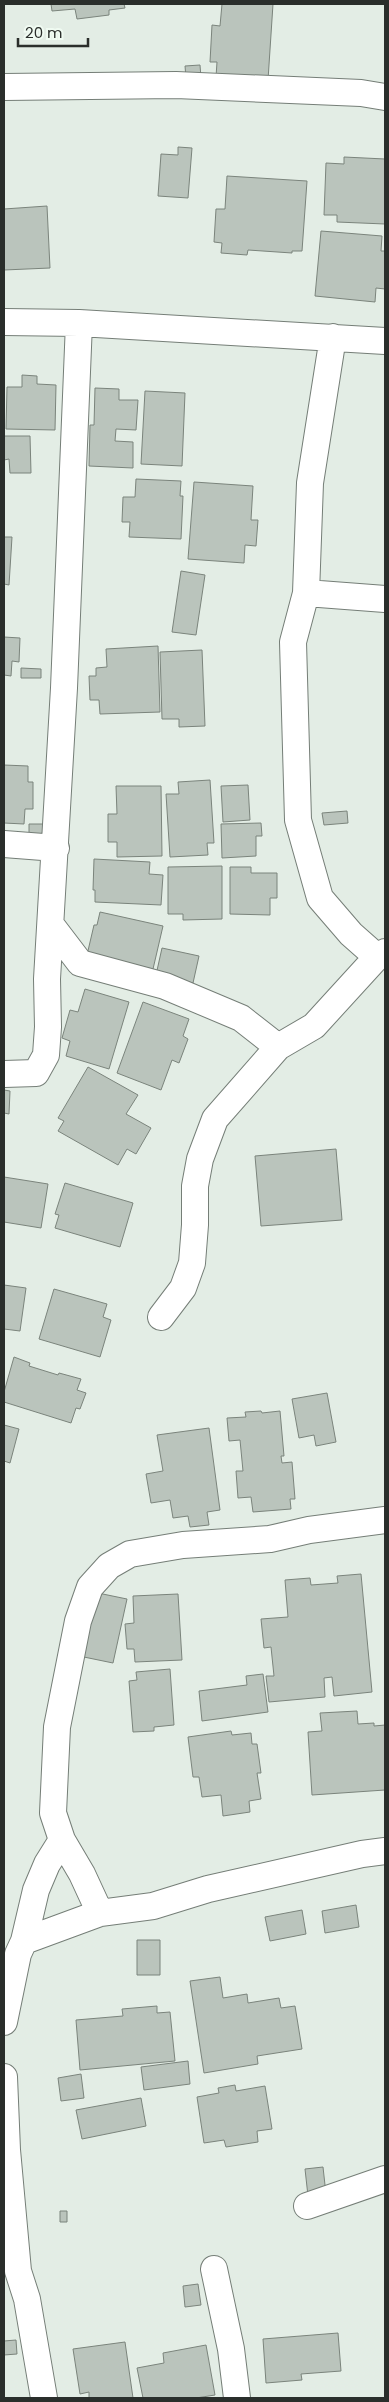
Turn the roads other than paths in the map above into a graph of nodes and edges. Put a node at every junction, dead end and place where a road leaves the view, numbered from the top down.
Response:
1 (4, 87) edge
2 (385, 97) edge
3 (4, 322) edge
4 (79, 323) junction
5 (333, 338) junction
6 (385, 340) edge
7 (306, 593) junction
8 (385, 599) edge
9 (4, 844) edge
10 (56, 848) junction
11 (51, 925) junction
12 (381, 954) edge
13 (80, 963) junction
14 (47, 979) junction
15 (278, 1047) junction
16 (4, 1074) edge
17 (161, 1317) dead end
18 (385, 1520) edge
19 (62, 1840) junction
20 (385, 1851) edge
21 (100, 1913) junction
22 (24, 1941) junction
23 (4, 2022) edge
24 (4, 2077) edge
25 (385, 2179) edge
26 (307, 2206) dead end
27 (214, 2269) dead end
28 (44, 2398) edge
29 (237, 2398) edge

1 - 2 street
3 - 4 street
4 - 5 street
4 - 10 street
5 - 6 street
5 - 7 street
7 - 8 street
7 - 12 street
9 - 10 street
10 - 11 street
11 - 13 street
11 - 14 street
12 - 15 street
13 - 14 street
13 - 15 street
14 - 16 street
15 - 17 street
18 - 19 street
19 - 21 street
19 - 22 street
20 - 21 street
21 - 22 street
22 - 23 street
24 - 28 street
25 - 26 street
27 - 29 street

